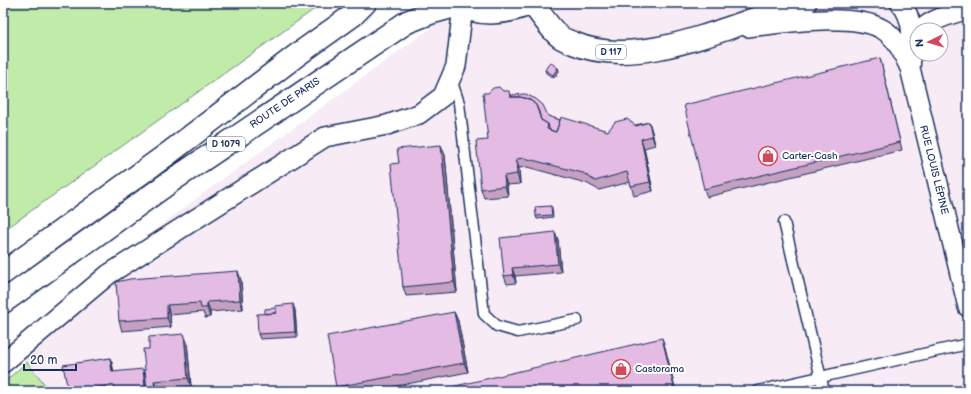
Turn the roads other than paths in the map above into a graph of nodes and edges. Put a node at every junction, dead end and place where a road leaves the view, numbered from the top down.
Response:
1 (365, 3) edge
2 (532, 3) edge
3 (805, 3) edge
4 (900, 3) edge
5 (460, 5) edge
6 (968, 9) edge
7 (910, 22) edge
8 (932, 22) edge
9 (707, 35) junction
10 (911, 62) edge
11 (910, 68) junction
12 (451, 79) junction
13 (784, 222) dead end
14 (3, 273) edge
15 (3, 302) edge
16 (968, 307) edge
17 (577, 320) dead end
18 (968, 344) edge
19 (3, 363) edge
20 (821, 377) junction
21 (758, 391) edge
22 (824, 391) edge

1 - 14 main road, D 1079
2 - 5 main road
2 - 9 main road, D 117
3 - 9 main road, D 117
4 - 7 street, RUE LOUIS LÉPINE
5 - 12 street
5 - 15 main road, ROUTE DE PARIS / D 1079
6 - 8 street
9 - 11 street
10 - 11 street, RUE LOUIS LÉPINE
11 - 16 street, RUE LOUIS LÉPINE
12 - 17 lane
12 - 19 street
13 - 20 lane
18 - 20 lane
20 - 21 lane
20 - 22 lane

